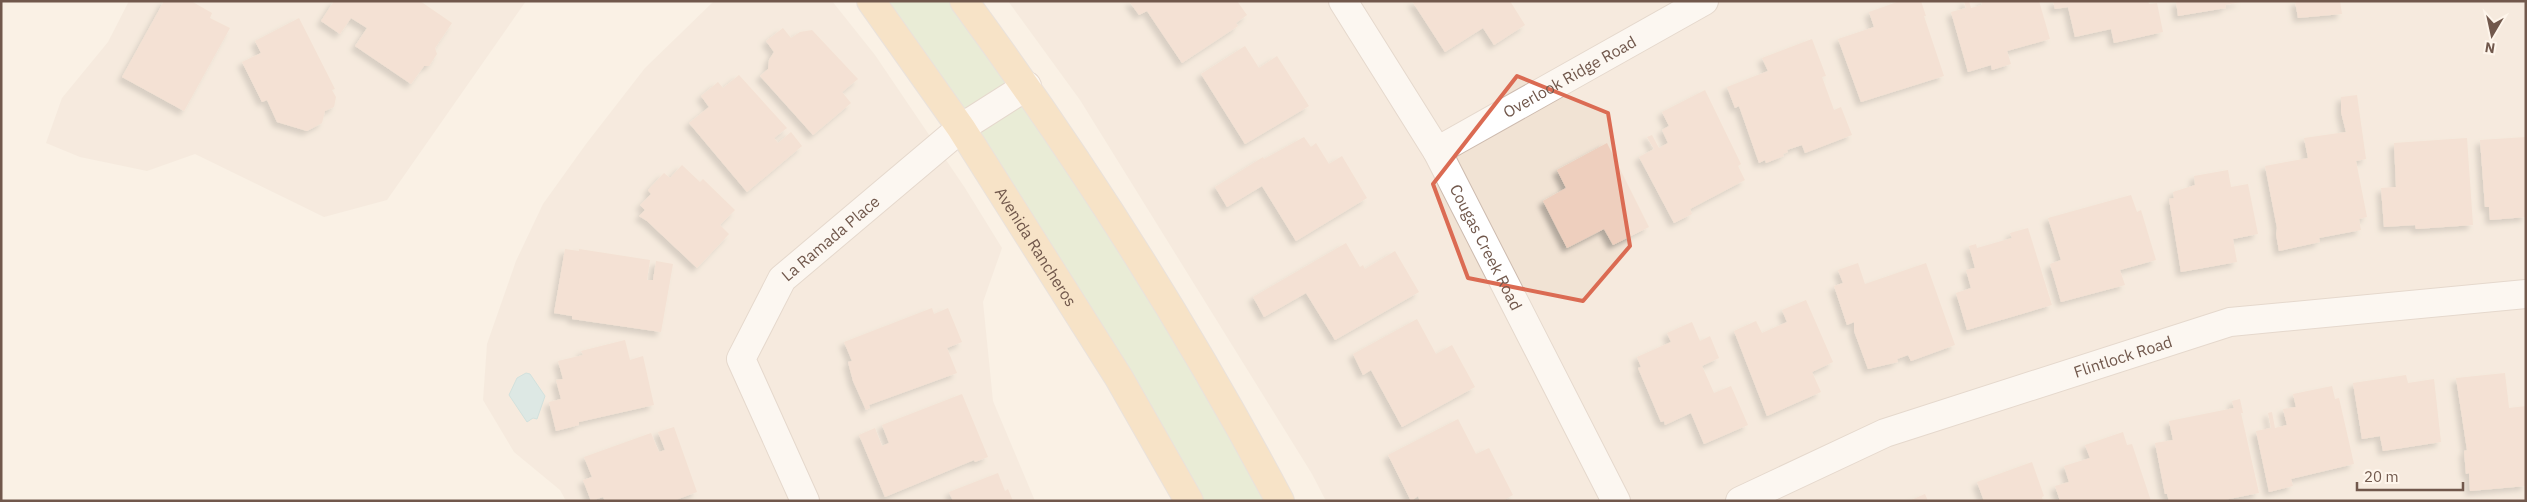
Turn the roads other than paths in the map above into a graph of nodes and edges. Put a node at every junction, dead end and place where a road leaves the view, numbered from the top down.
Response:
1 (871, 1) edge
2 (964, 1) edge
3 (1343, 1) edge
4 (1704, 1) edge
5 (1026, 86) junction
6 (962, 128) junction
7 (1437, 151) junction
8 (2526, 294) edge
9 (805, 501) edge
10 (1189, 501) edge
11 (1280, 501) edge
12 (1616, 501) edge
13 (1740, 501) edge

1 - 6 main road, Avenida Rancheros
2 - 5 main road
3 - 7 street, Cougas Creek Road
4 - 7 street, Overlook Ridge Road
5 - 6 street, La Ramada Place
5 - 11 main road
6 - 9 street, La Ramada Place
6 - 10 main road, Avenida Rancheros
7 - 12 street, Cougas Creek Road
8 - 13 street, Flintlock Road

